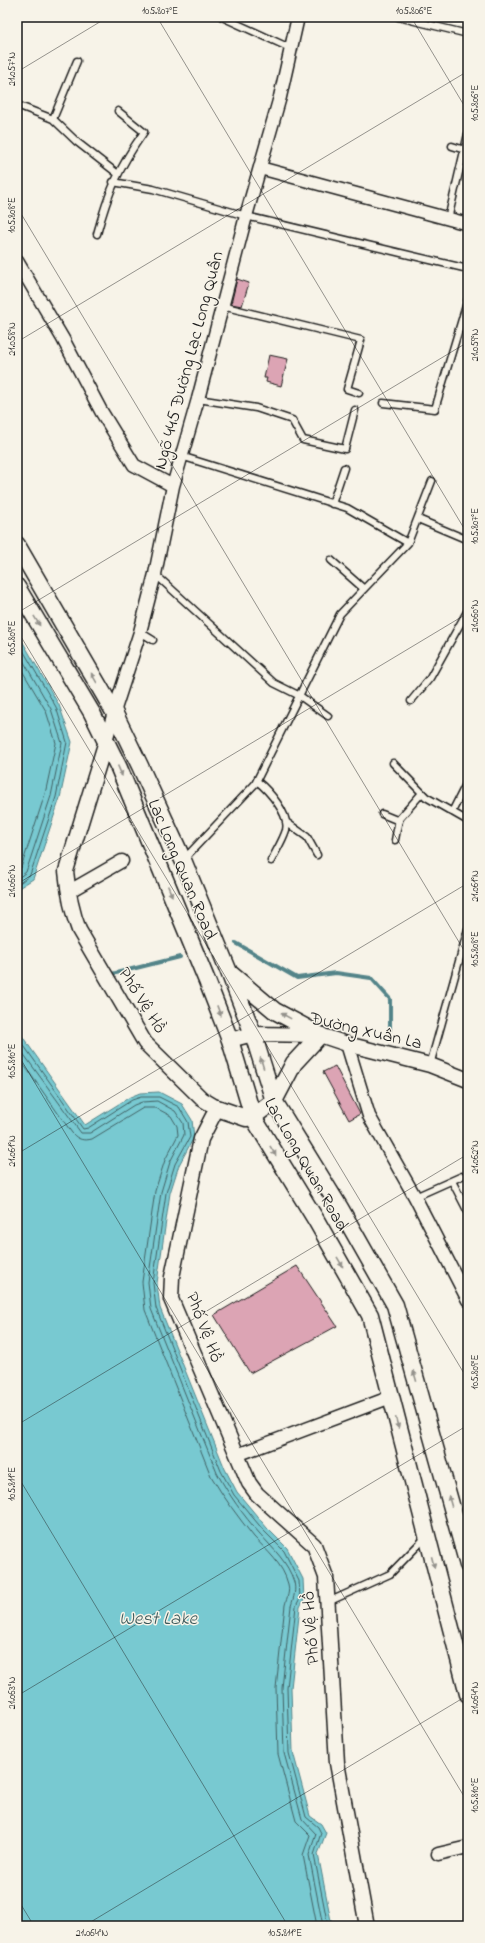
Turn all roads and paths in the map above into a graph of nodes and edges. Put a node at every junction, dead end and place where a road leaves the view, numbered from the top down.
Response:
1 (222, 17) edge
2 (298, 17) edge
3 (398, 17) edge
4 (468, 34) edge
5 (290, 48) junction
6 (77, 61) dead end
7 (17, 105) edge
8 (118, 111) dead end
9 (53, 119) junction
10 (468, 134) edge
11 (452, 146) dead end
12 (466, 150) edge
13 (260, 168) junction
14 (118, 174) junction
15 (113, 182) junction
16 (246, 216) junction
17 (448, 218) junction
18 (468, 224) edge
19 (97, 234) dead end
20 (17, 261) edge
21 (468, 269) edge
22 (468, 299) edge
23 (222, 306) junction
24 (359, 393) dead end
25 (198, 399) junction
26 (383, 403) dead end
27 (356, 410) dead end
28 (181, 456) junction
29 (344, 468) dead end
30 (432, 481) dead end
31 (173, 486) junction
32 (332, 504) junction
33 (418, 519) junction
34 (468, 540) edge
35 (408, 542) junction
36 (17, 545) edge
37 (331, 560) dead end
38 (156, 574) junction
39 (17, 587) edge
40 (364, 589) junction
41 (468, 610) edge
42 (140, 632) junction
43 (153, 640) dead end
44 (300, 696) junction
45 (411, 701) dead end
46 (114, 712) junction
47 (328, 716) dead end
48 (106, 741) junction
49 (393, 764) dead end
50 (468, 780) edge
51 (257, 781) junction
52 (422, 792) junction
53 (452, 812) junction
54 (382, 814) dead end
55 (399, 821) junction
56 (468, 821) edge
57 (286, 822) junction
58 (395, 840) dead end
59 (317, 855) dead end
60 (122, 860) dead end
61 (183, 860) junction
62 (271, 861) dead end
63 (68, 892) junction
64 (468, 928) edge
65 (229, 972) junction
66 (253, 1034) junction
67 (320, 1035) junction
68 (230, 1040) junction
69 (347, 1044) junction
70 (430, 1064) junction
71 (468, 1080) edge
72 (274, 1101) junction
73 (217, 1108) junction
74 (253, 1117) junction
75 (462, 1176) dead end
76 (452, 1181) junction
77 (415, 1197) junction
78 (468, 1212) edge
79 (466, 1294) edge
80 (391, 1397) junction
81 (237, 1456) junction
82 (462, 1519) edge
83 (427, 1537) junction
84 (468, 1565) edge
85 (327, 1602) junction
86 (468, 1694) edge
87 (468, 1847) edge
88 (438, 1854) dead end
89 (367, 1926) edge

1 - 5 lane
2 - 5 street, Ngõ 445 Đường Lạc Long Quân
3 - 4 lane
5 - 13 street, Ngõ 445 Đường Lạc Long Quân
6 - 9 lane
7 - 9 lane
8 - 14 lane
9 - 14 lane
10 - 12 lane
11 - 12 lane
12 - 17 lane
13 - 16 street, Ngõ 445 Đường Lạc Long Quân
13 - 17 street
14 - 15 lane
15 - 16 lane
15 - 19 lane
16 - 21 lane
16 - 23 street, Ngõ 445 Đường Lạc Long Quân
17 - 18 street
20 - 31 street
22 - 26 lane
23 - 24 lane
23 - 25 street, Ngõ 445 Đường Lạc Long Quân
25 - 27 lane
25 - 28 street, Ngõ 445 Đường Lạc Long Quân
28 - 31 street, Ngõ 445 Đường Lạc Long Quân
28 - 32 lane
29 - 32 lane
30 - 33 lane
31 - 38 street, Ngõ 445 Đường Lạc Long Quân
32 - 35 lane
33 - 34 lane
33 - 35 lane
35 - 40 lane
46 -> 36 main road, Lac Long Quan Road
37 - 40 lane
38 - 42 street, Ngõ 445 Đường Lạc Long Quân
38 - 44 lane
39 -> 48 main road, Lac Long Quan Road
40 - 44 lane
41 - 45 lane
42 - 43 lane
42 - 46 street, Ngõ 445 Đường Lạc Long Quân
44 - 47 lane
44 - 51 lane
46 - 48 street, Ngõ 445 Đường Lạc Long Quân
46 - 61 main road, Lac Long Quan Road
48 - 63 street, Phố Vệ Hồ
48 -> 68 main road, Lac Long Quan Road
49 - 52 lane
50 - 53 lane
51 - 57 lane
51 - 61 lane
52 - 53 lane
52 - 55 lane
53 - 56 lane
54 - 55 lane
55 - 58 lane
57 - 59 lane
57 - 62 lane
60 - 63 street
61 - 65 main road, Lac Long Quan Road
63 - 73 street, Phố Vệ Hồ
64 - 70 lane
65 - 66 main road, Lac Long Quan Road
67 -> 65 main road
66 - 67 street, Đường Xuân La
66 - 68 street, Đường Xuân La
72 -> 66 main road, Lac Long Quan Road
67 - 69 street, Đường Xuân La
67 - 72 main road
68 - 74 main road, Lac Long Quan Road
69 - 70 street, Đường Xuân La
69 - 77 street
70 - 71 street, Đường Xuân La
72 - 74 main road
82 -> 72 main road, Lac Long Quan Road
73 - 74 main road
73 - 81 street, Phố Vệ Hồ
74 -> 80 main road, Lac Long Quan Road
75 - 76 lane
76 - 77 lane
76 - 78 lane
77 - 79 street
80 - 81 street
80 -> 83 main road, Lac Long Quan Road
81 - 85 street, Phố Vệ Hồ
82 - 84 main road, Lac Long Quan Road
83 - 85 lane
83 -> 86 main road, Lac Long Quan Road
85 - 89 street, Phố Vệ Hồ
87 - 88 street

